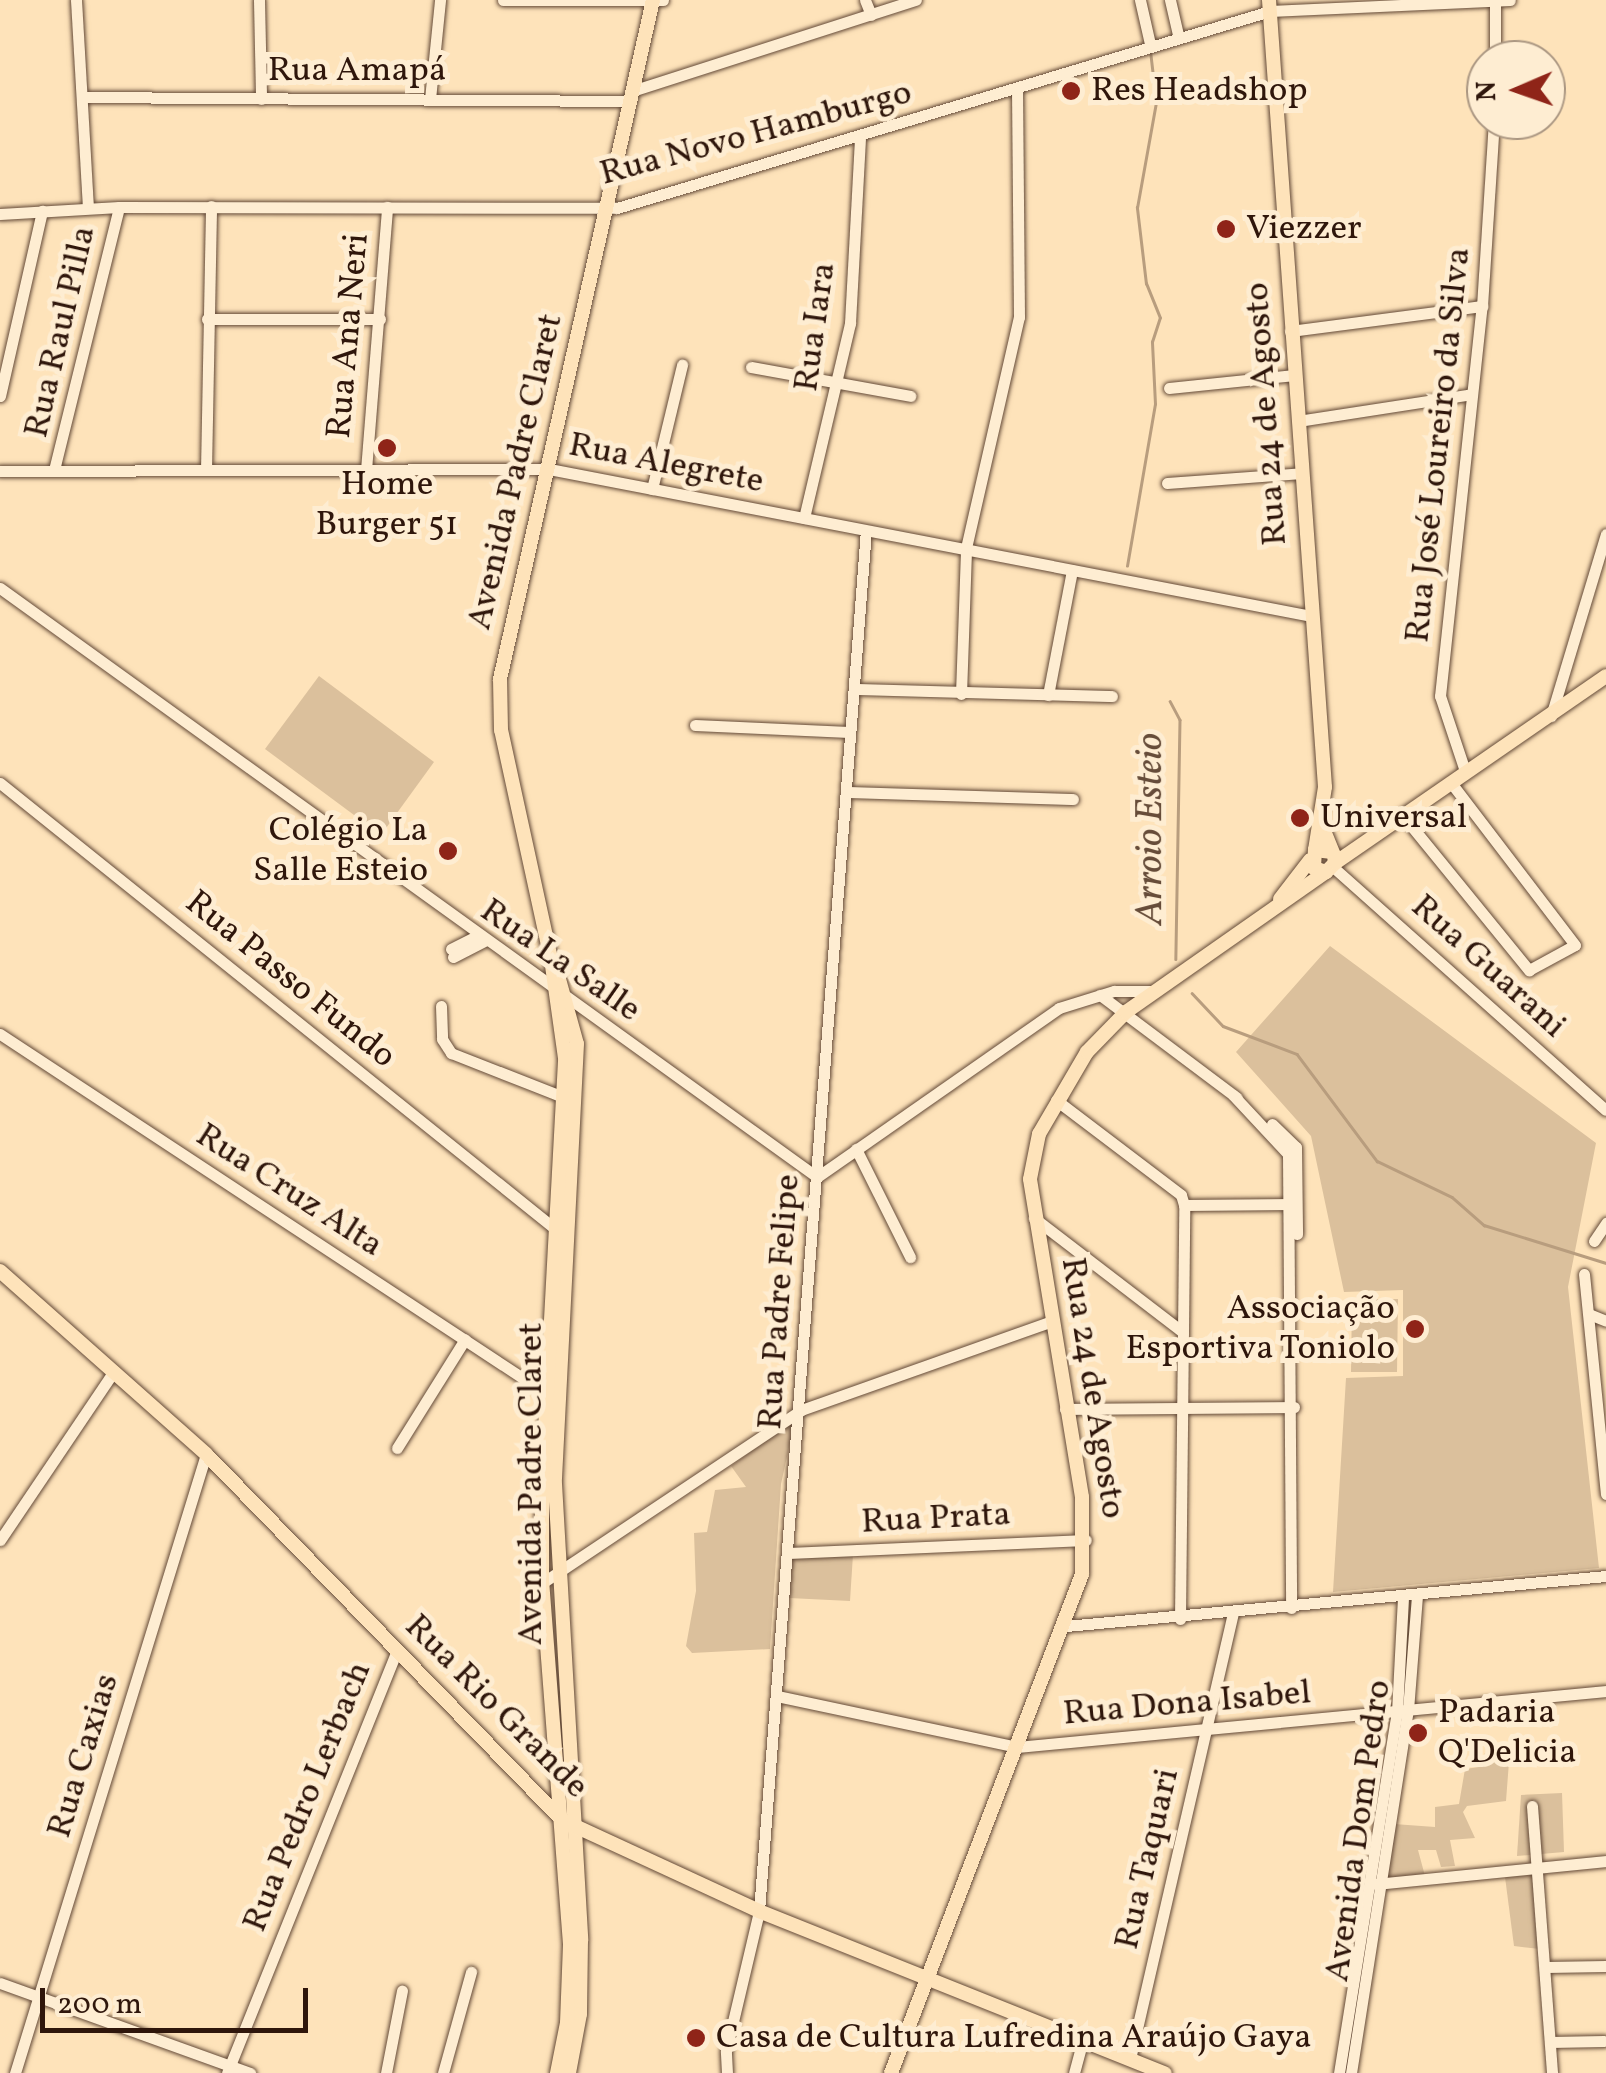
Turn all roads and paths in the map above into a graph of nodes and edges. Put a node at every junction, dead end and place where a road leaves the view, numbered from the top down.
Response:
1 (76, 0) edge
2 (260, 0) edge
3 (440, 0) edge
4 (503, 0) edge
5 (560, 0) edge
6 (865, 0) edge
7 (916, 0) edge
8 (1140, 0) edge
9 (1170, 0) edge
10 (1510, 0) edge
11 (657, 1) edge
12 (1495, 1) edge
13 (1270, 6) edge
14 (870, 15) junction
15 (1178, 36) junction
16 (1494, 40) edge
17 (1150, 44) junction
18 (1017, 88) junction
19 (82, 96) junction
20 (633, 96) junction
21 (260, 98) junction
22 (430, 99) junction
23 (860, 140) junction
24 (1493, 140) edge
25 (119, 206) junction
26 (210, 206) junction
27 (387, 207) junction
28 (606, 207) junction
29 (88, 208) junction
30 (42, 211) junction
31 (0, 214) edge
32 (1482, 306) junction
33 (207, 319) junction
34 (380, 319) junction
35 (1290, 331) junction
36 (682, 365) dead end
37 (752, 367) dead end
38 (1294, 375) junction
39 (840, 383) junction
40 (1169, 388) dead end
41 (1472, 394) junction
42 (0, 396) edge
43 (910, 396) dead end
44 (1298, 421) junction
45 (549, 469) junction
46 (54, 470) junction
47 (206, 470) junction
48 (366, 470) junction
49 (0, 471) edge
50 (1302, 473) junction
51 (1167, 483) dead end
52 (652, 489) junction
53 (804, 518) junction
54 (866, 531) junction
55 (1606, 534) edge
56 (966, 548) junction
57 (1072, 570) junction
58 (0, 588) edge
59 (1312, 616) junction
60 (1606, 676) edge
61 (854, 690) junction
62 (962, 694) junction
63 (1048, 695) junction
64 (1112, 696) dead end
65 (1550, 716) junction
66 (695, 725) dead end
67 (849, 732) junction
68 (1465, 771) junction
69 (0, 783) edge
70 (1451, 783) junction
71 (846, 792) junction
72 (1073, 799) dead end
73 (1404, 817) junction
74 (1322, 823) junction
75 (1313, 855) junction
76 (1332, 862) junction
77 (1276, 904) junction
78 (481, 938) junction
79 (452, 953) dead end
80 (551, 959) junction
81 (554, 989) junction
82 (1152, 991) junction
83 (1100, 995) junction
84 (568, 1001) junction
85 (440, 1006) dead end
86 (1126, 1012) junction
87 (0, 1034) edge
88 (564, 1097) junction
89 (1056, 1100) junction
90 (1606, 1110) edge
91 (856, 1149) junction
92 (817, 1178) junction
93 (1292, 1204) junction
94 (1184, 1205) junction
95 (1034, 1218) junction
96 (1606, 1223) edge
97 (559, 1226) junction
98 (1594, 1241) dead end
99 (910, 1257) dead end
100 (560, 1260) junction
101 (0, 1271) edge
102 (1584, 1274) dead end
103 (1589, 1314) junction
104 (1606, 1321) edge
105 (1050, 1322) junction
106 (1181, 1331) junction
107 (465, 1339) junction
108 (114, 1371) junction
109 (547, 1394) junction
110 (1182, 1407) junction
111 (1294, 1407) junction
112 (800, 1410) junction
113 (1065, 1410) junction
114 (397, 1448) dead end
115 (206, 1454) junction
116 (1606, 1494) edge
117 (0, 1540) edge
118 (1086, 1540) junction
119 (788, 1554) junction
120 (1606, 1576) edge
121 (548, 1581) junction
122 (1410, 1597) junction
123 (1292, 1608) junction
124 (1233, 1613) junction
125 (1180, 1619) junction
126 (1066, 1626) junction
127 (396, 1652) junction
128 (1606, 1691) edge
129 (777, 1696) junction
130 (1402, 1711) junction
131 (1206, 1730) junction
132 (1016, 1747) junction
133 (1532, 1806) dead end
134 (568, 1823) junction
135 (1606, 1861) edge
136 (1535, 1869) junction
137 (1374, 1885) junction
138 (760, 1911) junction
139 (1606, 1966) edge
140 (1546, 1967) junction
141 (471, 1972) dead end
142 (924, 1976) junction
143 (0, 1982) edge
144 (402, 1991) dead end
145 (39, 1996) junction
146 (1083, 2040) junction
147 (1604, 2041) edge
148 (1550, 2042) junction
149 (1349, 2049) junction
150 (1130, 2059) junction
151 (228, 2069) edge
152 (15, 2073) edge
153 (250, 2073) edge
154 (386, 2073) edge
155 (443, 2073) edge
156 (557, 2073) edge
157 (569, 2073) edge
158 (723, 2073) edge
159 (890, 2073) edge
160 (1074, 2073) edge
161 (1165, 2073) edge
162 (1340, 2073) edge
163 (1351, 2073) edge
164 (1552, 2073) edge

1 - 19 street
2 - 21 street
3 - 22 street
4 - 5 street
5 - 11 street
6 - 14 street
7 - 14 street, Rua Amapá
8 - 17 street
9 - 15 street
10 - 12 street, Rua Novo Hamburgo
11 - 20 main road, Avenida Padre Claret
12 - 13 street, Rua Novo Hamburgo
12 - 16 street
13 - 15 street, Rua Novo Hamburgo
13 - 35 main road, Rua 24 de Agosto
14 - 20 street, Rua Amapá
15 - 17 street, Rua Novo Hamburgo
17 - 18 street, Rua Novo Hamburgo
18 - 23 street, Rua Novo Hamburgo
18 - 56 street
19 - 21 street, Rua Amapá
19 - 29 street
20 - 22 street, Rua Amapá
20 - 28 main road, Avenida Padre Claret
21 - 22 street, Rua Amapá
23 - 28 street, Rua Novo Hamburgo
23 - 39 street, Rua Iara
24 - 32 street, Rua José Loureiro da Silva
25 - 26 street, Rua Novo Hamburgo
25 - 29 street, Rua Novo Hamburgo
25 - 46 street, Rua Raul Pilla
26 - 27 street, Rua Novo Hamburgo
26 - 33 street
27 - 28 street, Rua Novo Hamburgo
27 - 34 street, Rua Ana Neri
28 - 45 main road, Avenida Padre Claret
29 - 30 street, Rua Novo Hamburgo
30 - 31 street, Rua Novo Hamburgo
30 - 42 street
32 - 35 street
32 - 41 street, Rua José Loureiro da Silva
33 - 34 street
33 - 47 street
34 - 48 street, Rua Ana Neri
35 - 38 main road, Rua 24 de Agosto
36 - 52 street
37 - 39 street
38 - 40 street
38 - 44 main road, Rua 24 de Agosto
39 - 43 street
39 - 53 street, Rua Iara
41 - 44 street
41 - 68 street, Rua José Loureiro da Silva
44 - 50 main road, Rua 24 de Agosto
45 - 48 street, Rua Alegrete
45 - 52 street, Rua Alegrete
45 - 80 main road, Avenida Padre Claret
46 - 47 street, Rua Alegrete
46 - 49 street, Rua Alegrete
47 - 48 street, Rua Alegrete
50 - 51 street
50 - 59 main road, Rua 24 de Agosto
52 - 53 street, Rua Alegrete
53 - 54 street, Rua Alegrete
54 - 56 street, Rua Alegrete
54 - 61 street, Rua Padre Felipe
55 - 65 street
56 - 57 street, Rua Alegrete
56 - 62 street
57 - 59 street, Rua Alegrete
57 - 63 street
58 - 78 street, Rua La Salle
59 - 74 main road, Rua 24 de Agosto
60 - 65 main road
61 - 62 street
61 - 67 street, Rua Padre Felipe
62 - 63 street
63 - 64 street
65 - 68 main road
66 - 67 street
67 - 71 street, Rua Padre Felipe
68 - 70 main road
69 - 97 street, Rua Passo Fundo
70 - 73 main road
70 - 73 street
71 - 72 street
71 - 92 street, Rua Padre Felipe
73 - 76 main road
74 - 75 main road, Rua 24 de Agosto
74 - 76 main road, Rua 24 de Agosto
75 - 76 main road
75 - 76 main road
75 - 77 main road, Rua 24 de Agosto
76 - 77 main road, Rua 24 de Agosto
76 - 90 street, Rua Guarani
77 - 82 main road, Rua 24 de Agosto
78 - 79 street
78 - 81 street, Rua La Salle
80 - 81 main road, Avenida Padre Claret
80 - 84 main road, Avenida Padre Claret
81 - 84 street, Rua La Salle
81 - 88 main road, Avenida Padre Claret
82 - 83 street
82 - 86 main road, Rua 24 de Agosto
83 - 86 street
83 - 91 street
84 - 92 street, Rua La Salle
84 - 97 main road, Avenida Padre Claret
85 - 88 street
86 - 89 main road, Rua 24 de Agosto
86 - 93 street
87 - 107 street, Rua Cruz Alta
88 - 97 main road, Avenida Padre Claret
89 - 94 street
89 - 95 main road, Rua 24 de Agosto
91 - 92 street
91 - 99 street
92 - 112 street, Rua Padre Felipe
93 - 94 street
93 - 111 street
94 - 106 street
95 - 105 main road, Rua 24 de Agosto
95 - 106 street
96 - 98 street
97 - 100 main road, Avenida Padre Claret
100 - 109 main road, Avenida Padre Claret
100 - 121 main road, Avenida Padre Claret
101 - 108 main road, Rua Rio Grande
102 - 103 street
103 - 104 street
103 - 116 street
105 - 112 street
105 - 113 main road, Rua 24 de Agosto
106 - 110 street
107 - 109 street, Rua Cruz Alta
107 - 114 street
108 - 115 main road, Rua Rio Grande
108 - 117 street
109 - 121 main road, Avenida Padre Claret
110 - 111 street
110 - 113 street
110 - 125 street
111 - 123 street
112 - 119 street, Rua Padre Felipe
112 - 121 street
113 - 118 main road, Rua 24 de Agosto
115 - 127 main road, Rua Rio Grande
115 - 145 street, Rua Caxias
118 - 119 street, Rua Prata
118 - 126 main road, Rua 24 de Agosto
119 - 129 street, Rua Padre Felipe
120 - 122 street
121 - 134 main road, Avenida Padre Claret
122 - 123 street
122 - 130 street, Avenida Dom Pedro
123 - 124 street
124 - 125 street
124 - 131 street, Rua Taquari
125 - 126 street
126 - 132 main road, Rua 24 de Agosto
127 - 134 main road, Rua Rio Grande
127 - 151 street, Rua Pedro Lerbach
128 - 130 street, Rua Dona Isabel
129 - 132 street, Rua Dona Isabel
129 - 138 street, Rua Padre Felipe
130 - 131 street, Rua Dona Isabel
130 - 137 street, Avenida Dom Pedro
131 - 132 street, Rua Dona Isabel
131 - 150 street, Rua Taquari
132 - 142 main road, Rua 24 de Agosto
133 - 136 street
134 - 138 main road, Rua Rio Grande
134 - 156 main road, Avenida Padre Claret
134 - 157 main road, Avenida Padre Claret
135 - 136 street
136 - 137 street
136 - 140 street
137 - 149 street, Avenida Dom Pedro
138 - 142 main road, Rua Rio Grande
138 - 158 street, Rua Padre Felipe
139 - 140 street
140 - 148 street
141 - 155 street
142 - 146 main road, Rua Rio Grande
142 - 159 main road, Rua 24 de Agosto
143 - 145 street
144 - 154 street
145 - 151 street
145 - 152 street, Rua Caxias
146 - 150 main road, Rua Rio Grande
146 - 160 street
147 - 148 street
148 - 164 street
149 - 162 street, Avenida Dom Pedro
149 - 163 street, Avenida Dom Pedro
150 - 161 main road, Rua Rio Grande
151 - 153 street

